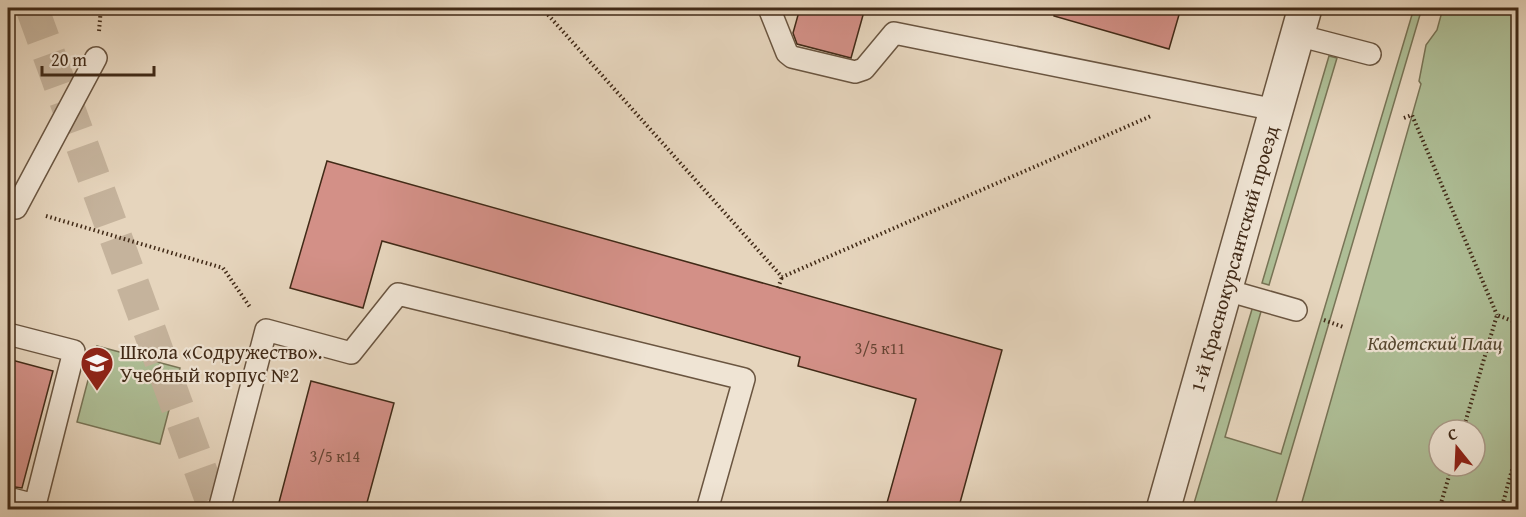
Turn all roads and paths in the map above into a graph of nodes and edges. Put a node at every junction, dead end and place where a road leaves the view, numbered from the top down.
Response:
1 (542, 8) edge
2 (769, 8) edge
3 (1301, 21) edge
4 (1370, 54) dead end
5 (96, 58) dead end
6 (1201, 94) junction
7 (1276, 110) junction
8 (1404, 118) dead end
9 (12, 207) edge
10 (782, 277) junction
11 (778, 288) dead end
12 (1226, 290) junction
13 (1296, 310) dead end
14 (1497, 315) junction
15 (1518, 323) edge
16 (266, 330) junction
17 (8, 334) edge
18 (1467, 418) edge
19 (1518, 448) edge
20 (1448, 478) edge
21 (8, 498) edge
22 (219, 510) edge
23 (707, 510) edge
24 (1162, 510) edge
25 (1439, 510) edge
26 (1501, 510) edge

1 - 10 path
2 - 6 lane
3 - 4 lane
3 - 7 street, 1-й Краснокурсантский проезд
5 - 9 lane
6 - 7 lane
6 - 10 path
7 - 12 street, 1-й Краснокурсантский проезд
8 - 14 path
9 - 16 path
10 - 11 path
12 - 13 lane
12 - 24 street, 1-й Краснокурсантский проезд
14 - 15 path
14 - 18 path
16 - 22 lane
16 - 23 lane
17 - 21 lane
19 - 26 path
20 - 25 path

